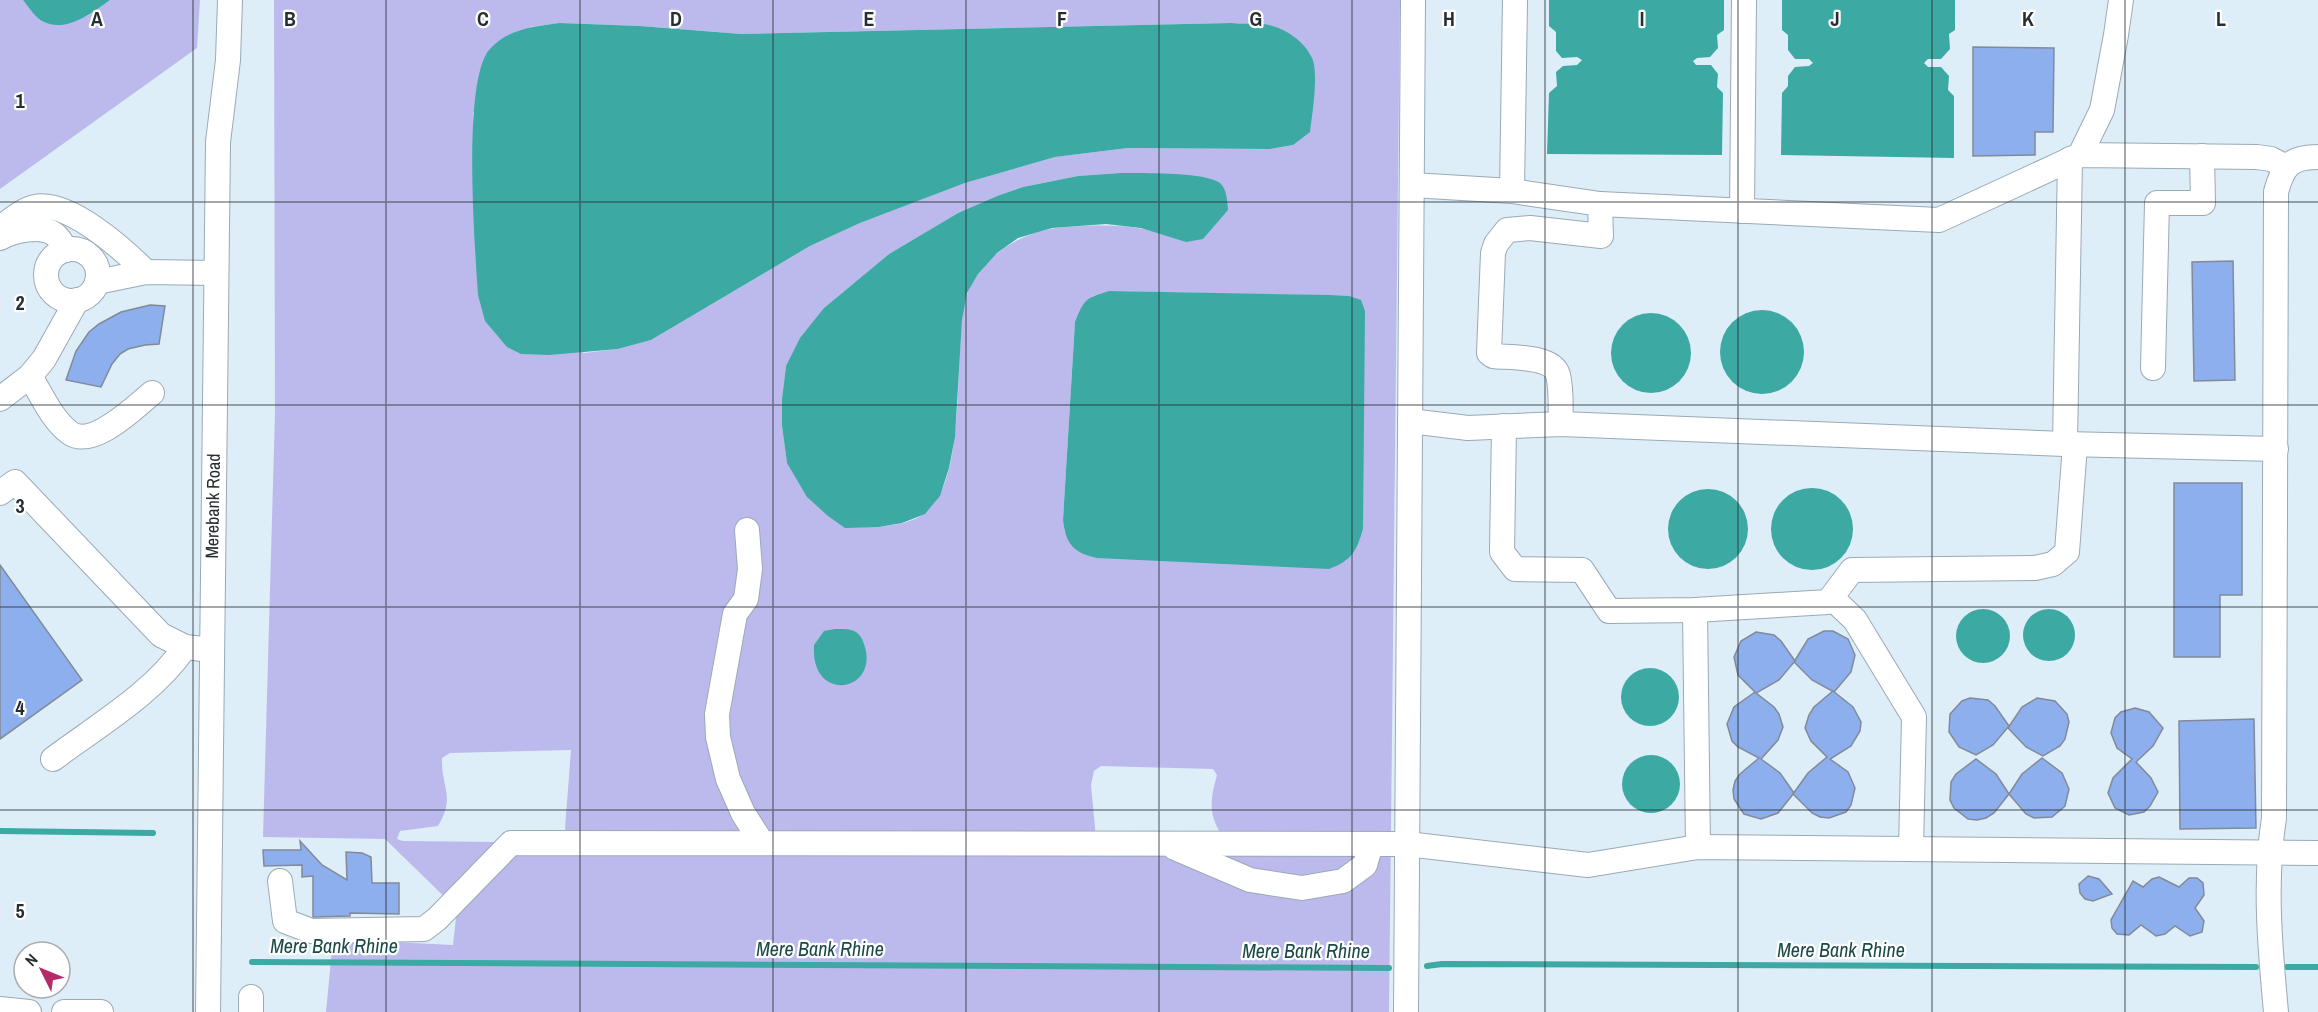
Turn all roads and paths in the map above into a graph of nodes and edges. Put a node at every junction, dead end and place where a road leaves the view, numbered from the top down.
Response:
1 (230, 0) edge
2 (1413, 0) edge
3 (1515, 0) edge
4 (1744, 0) edge
5 (2121, 0) edge
6 (2202, 156) junction
7 (2075, 157) junction
8 (2318, 157) edge
9 (2286, 167) junction
10 (1412, 185) junction
11 (1512, 191) junction
12 (1600, 204) junction
13 (1742, 211) junction
14 (0, 230) edge
15 (0, 238) edge
16 (66, 250) junction
17 (146, 272) junction
18 (216, 273) junction
19 (97, 282) junction
20 (77, 300) junction
21 (2153, 368) dead end
22 (30, 376) junction
23 (152, 393) dead end
24 (0, 399) edge
25 (1410, 421) junction
26 (1561, 424) junction
27 (1504, 426) junction
28 (2070, 444) junction
29 (2276, 449) junction
30 (0, 493) edge
31 (747, 530) dead end
32 (1832, 598) junction
33 (1695, 610) junction
34 (185, 647) junction
35 (212, 650) junction
36 (53, 759) dead end
37 (762, 843) junction
38 (1164, 844) junction
39 (1371, 844) junction
40 (1407, 844) junction
41 (1698, 847) junction
42 (1911, 849) junction
43 (2268, 853) junction
44 (2318, 854) edge
45 (280, 881) dead end
46 (0, 1009) edge
47 (29, 1012) edge
48 (64, 1012) edge
49 (101, 1012) edge
50 (207, 1012) edge
51 (1406, 1012) edge
52 (2276, 1012) edge

1 - 18 street, Merebank Road
2 - 10 street
3 - 11 street
4 - 13 street
5 - 7 street
6 - 7 street
6 - 9 street
6 - 21 street
7 - 13 street
7 - 28 street
8 - 9 street
9 - 29 street
10 - 11 street
10 - 25 street
11 - 12 street
12 - 13 street
12 - 26 street
14 - 17 street
15 - 16 street
16 - 19 street
16 - 20 street
17 - 18 street
17 - 19 street
18 - 35 street, Merebank Road
19 - 20 street
20 - 22 street
22 - 23 street
22 - 24 street
25 - 27 street
25 - 40 street
26 - 27 street
26 - 28 street
27 - 33 street
28 - 29 street
28 - 32 street
29 - 43 street
30 - 34 street
31 - 37 street
32 - 33 street
32 - 42 street
33 - 41 street
34 - 35 street
34 - 36 street
35 - 50 street, Merebank Road
37 - 38 street
37 - 45 street
38 - 39 street
38 - 39 street
39 - 40 street
40 - 41 street
40 - 51 street
41 - 42 street
42 - 43 street
43 - 44 street
43 - 52 street
46 - 47 street
48 - 49 street

